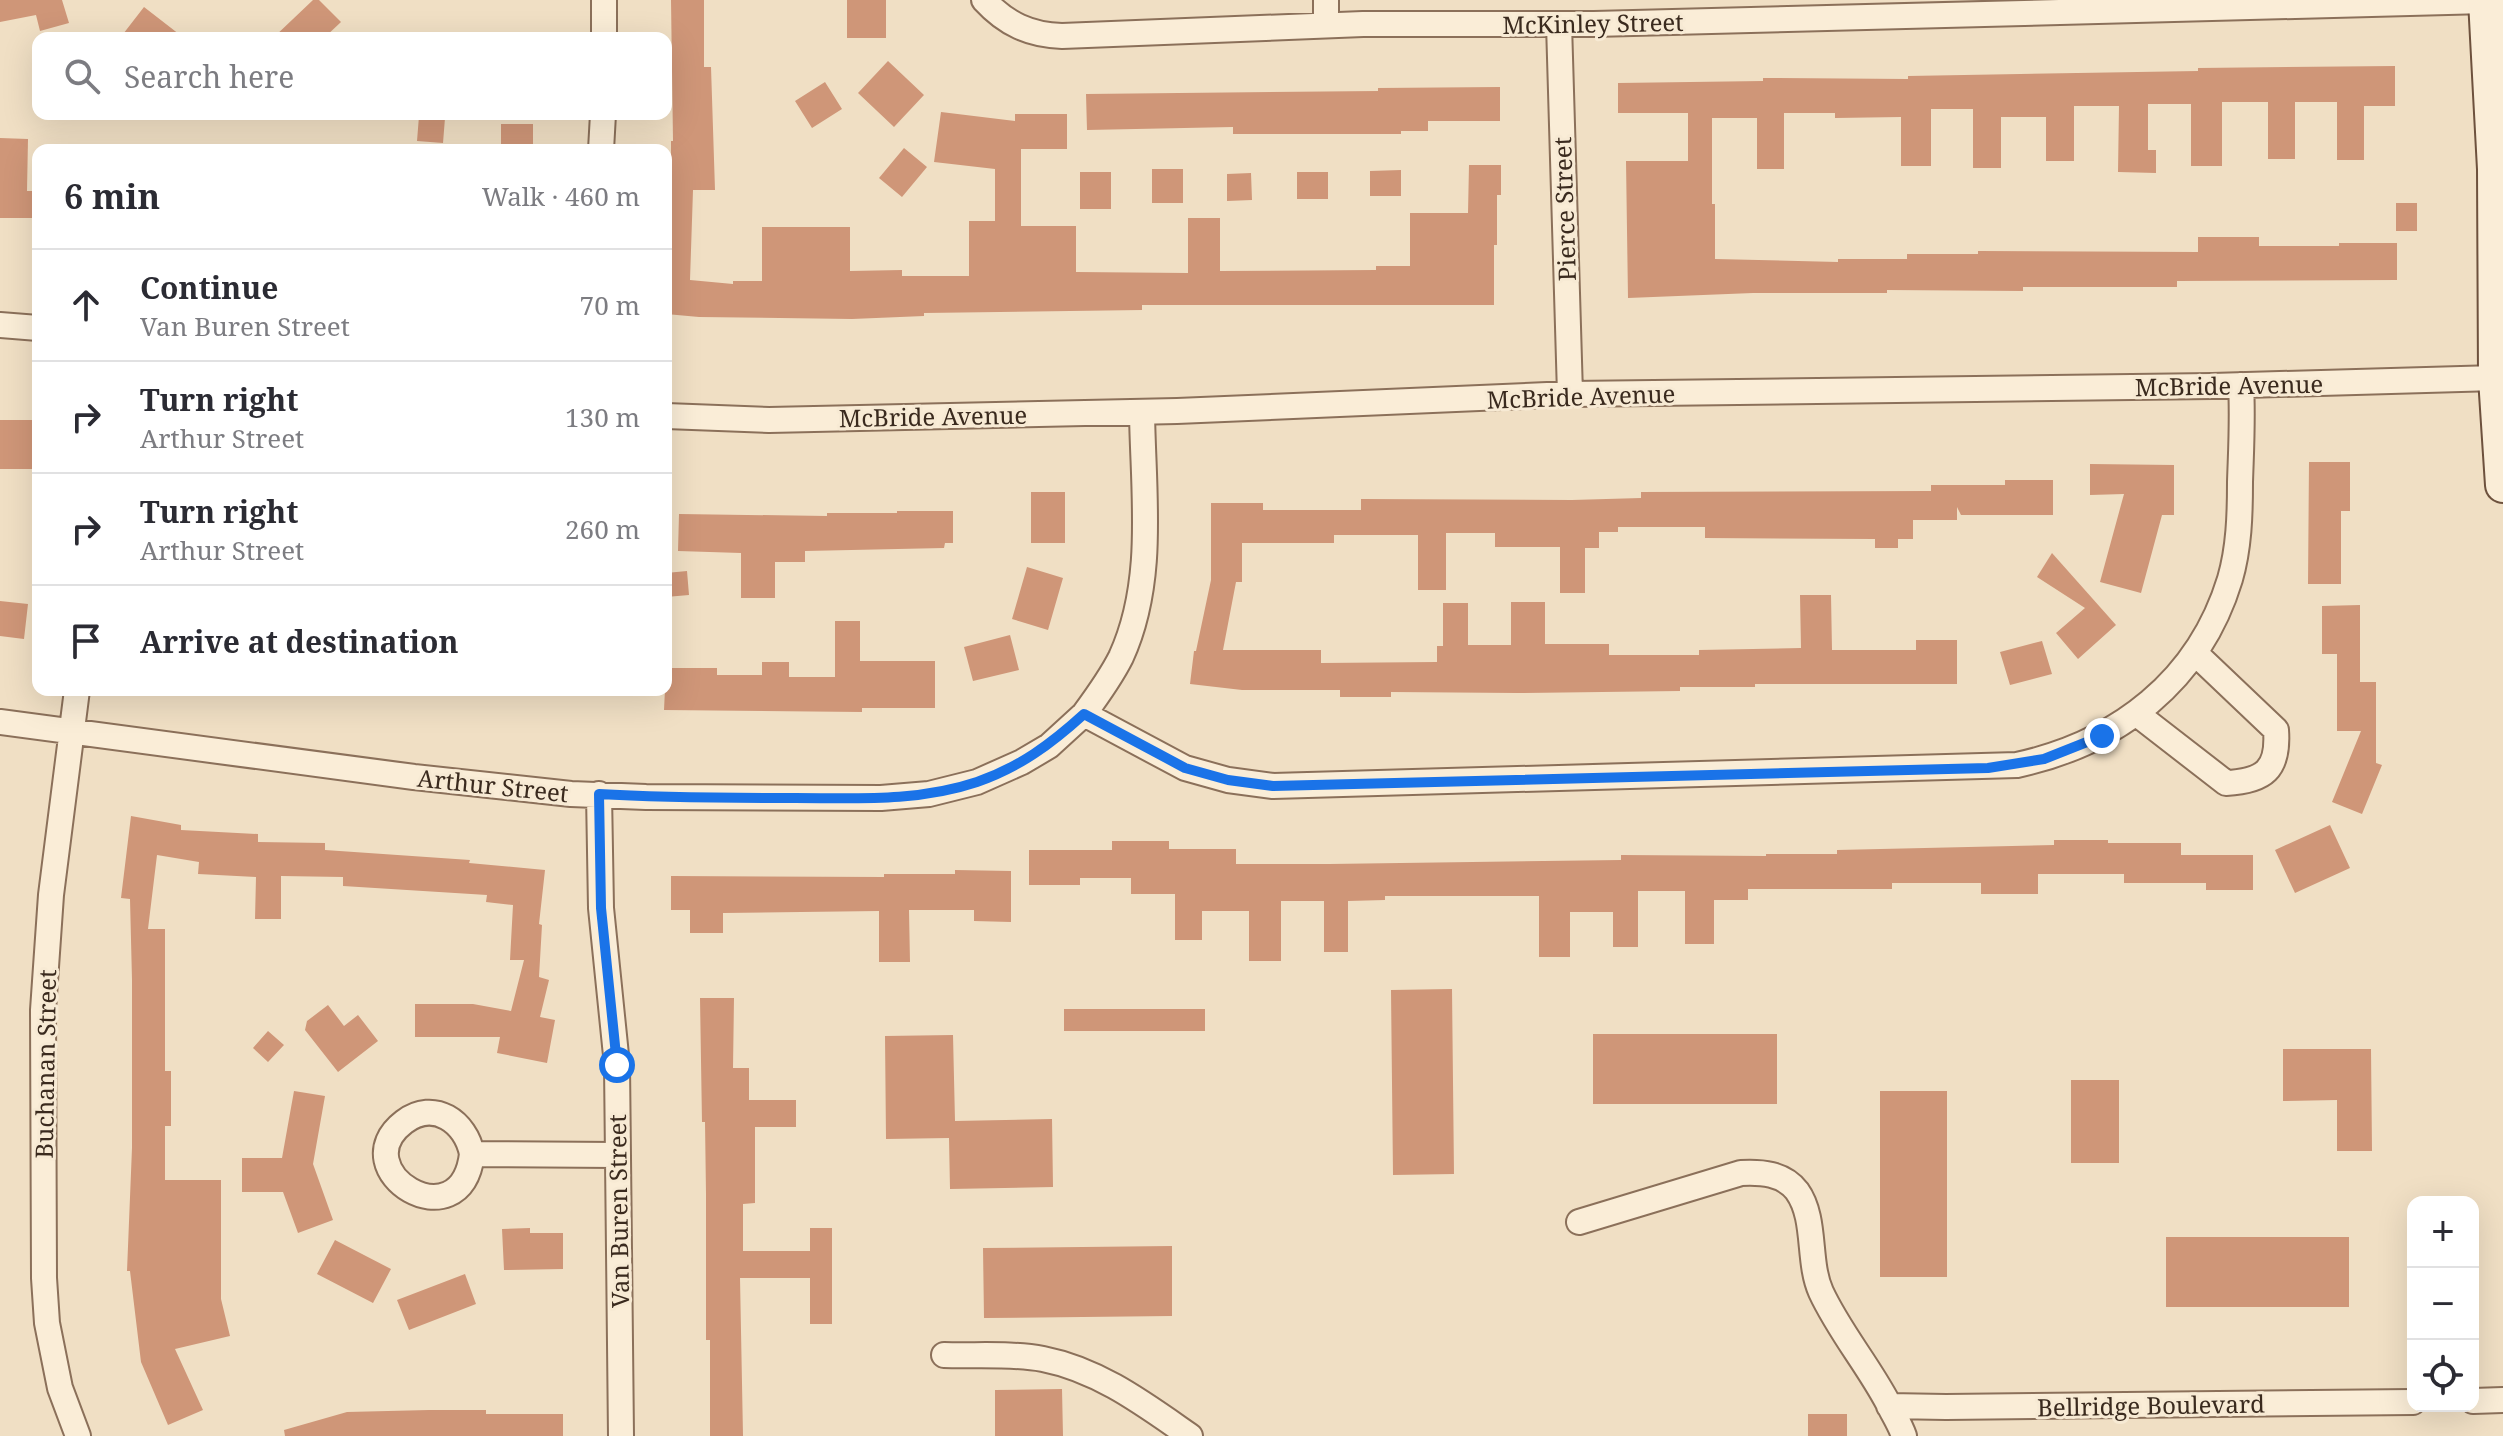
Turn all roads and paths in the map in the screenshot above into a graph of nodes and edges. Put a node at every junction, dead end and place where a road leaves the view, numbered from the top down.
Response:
1 (604, 0) edge
2 (1326, 0) edge
3 (2486, 0) edge
4 (989, 6) edge
5 (1559, 24) junction
6 (1326, 25) junction
7 (604, 32) edge
8 (603, 120) edge
9 (601, 144) edge
10 (0, 325) edge
11 (32, 328) edge
12 (2496, 378) junction
13 (2241, 385) junction
14 (1570, 394) junction
15 (1142, 412) junction
16 (672, 416) edge
17 (2503, 485) edge
18 (2195, 653) junction
19 (76, 696) edge
20 (1084, 714) junction
21 (2137, 714) junction
22 (0, 722) edge
23 (73, 732) junction
24 (599, 794) junction
25 (472, 1154) dead end
26 (617, 1155) junction
27 (1579, 1222) dead end
28 (944, 1355) dead end
29 (2503, 1400) edge
30 (2479, 1401) edge
31 (2407, 1402) edge
32 (1889, 1406) junction
33 (1902, 1432) edge
34 (78, 1436) edge
35 (621, 1436) edge
36 (1190, 1436) edge

1 - 7 street
2 - 6 street
3 - 5 street, McKinley Street
3 - 12 main road
4 - 6 street, McKinley Street
5 - 6 street, McKinley Street
5 - 14 street, Pierce Street
8 - 9 street
10 - 11 street
12 - 13 street, McBride Avenue
12 - 17 main road
13 - 14 street, McBride Avenue
13 - 18 street
14 - 15 street, McBride Avenue
15 - 16 street, McBride Avenue
15 - 20 street
18 - 21 street
18 - 21 street
19 - 23 street, Buchanan Street
20 - 21 street
20 - 24 street, Arthur Street
22 - 23 street, Arthur Street
23 - 24 street, Arthur Street
23 - 34 street, Buchanan Street
24 - 26 street, Van Buren Street
25 - 26 street
26 - 35 street, Van Buren Street
27 - 32 street
28 - 36 street
29 - 30 street
31 - 32 street, Bellridge Boulevard
32 - 33 street

